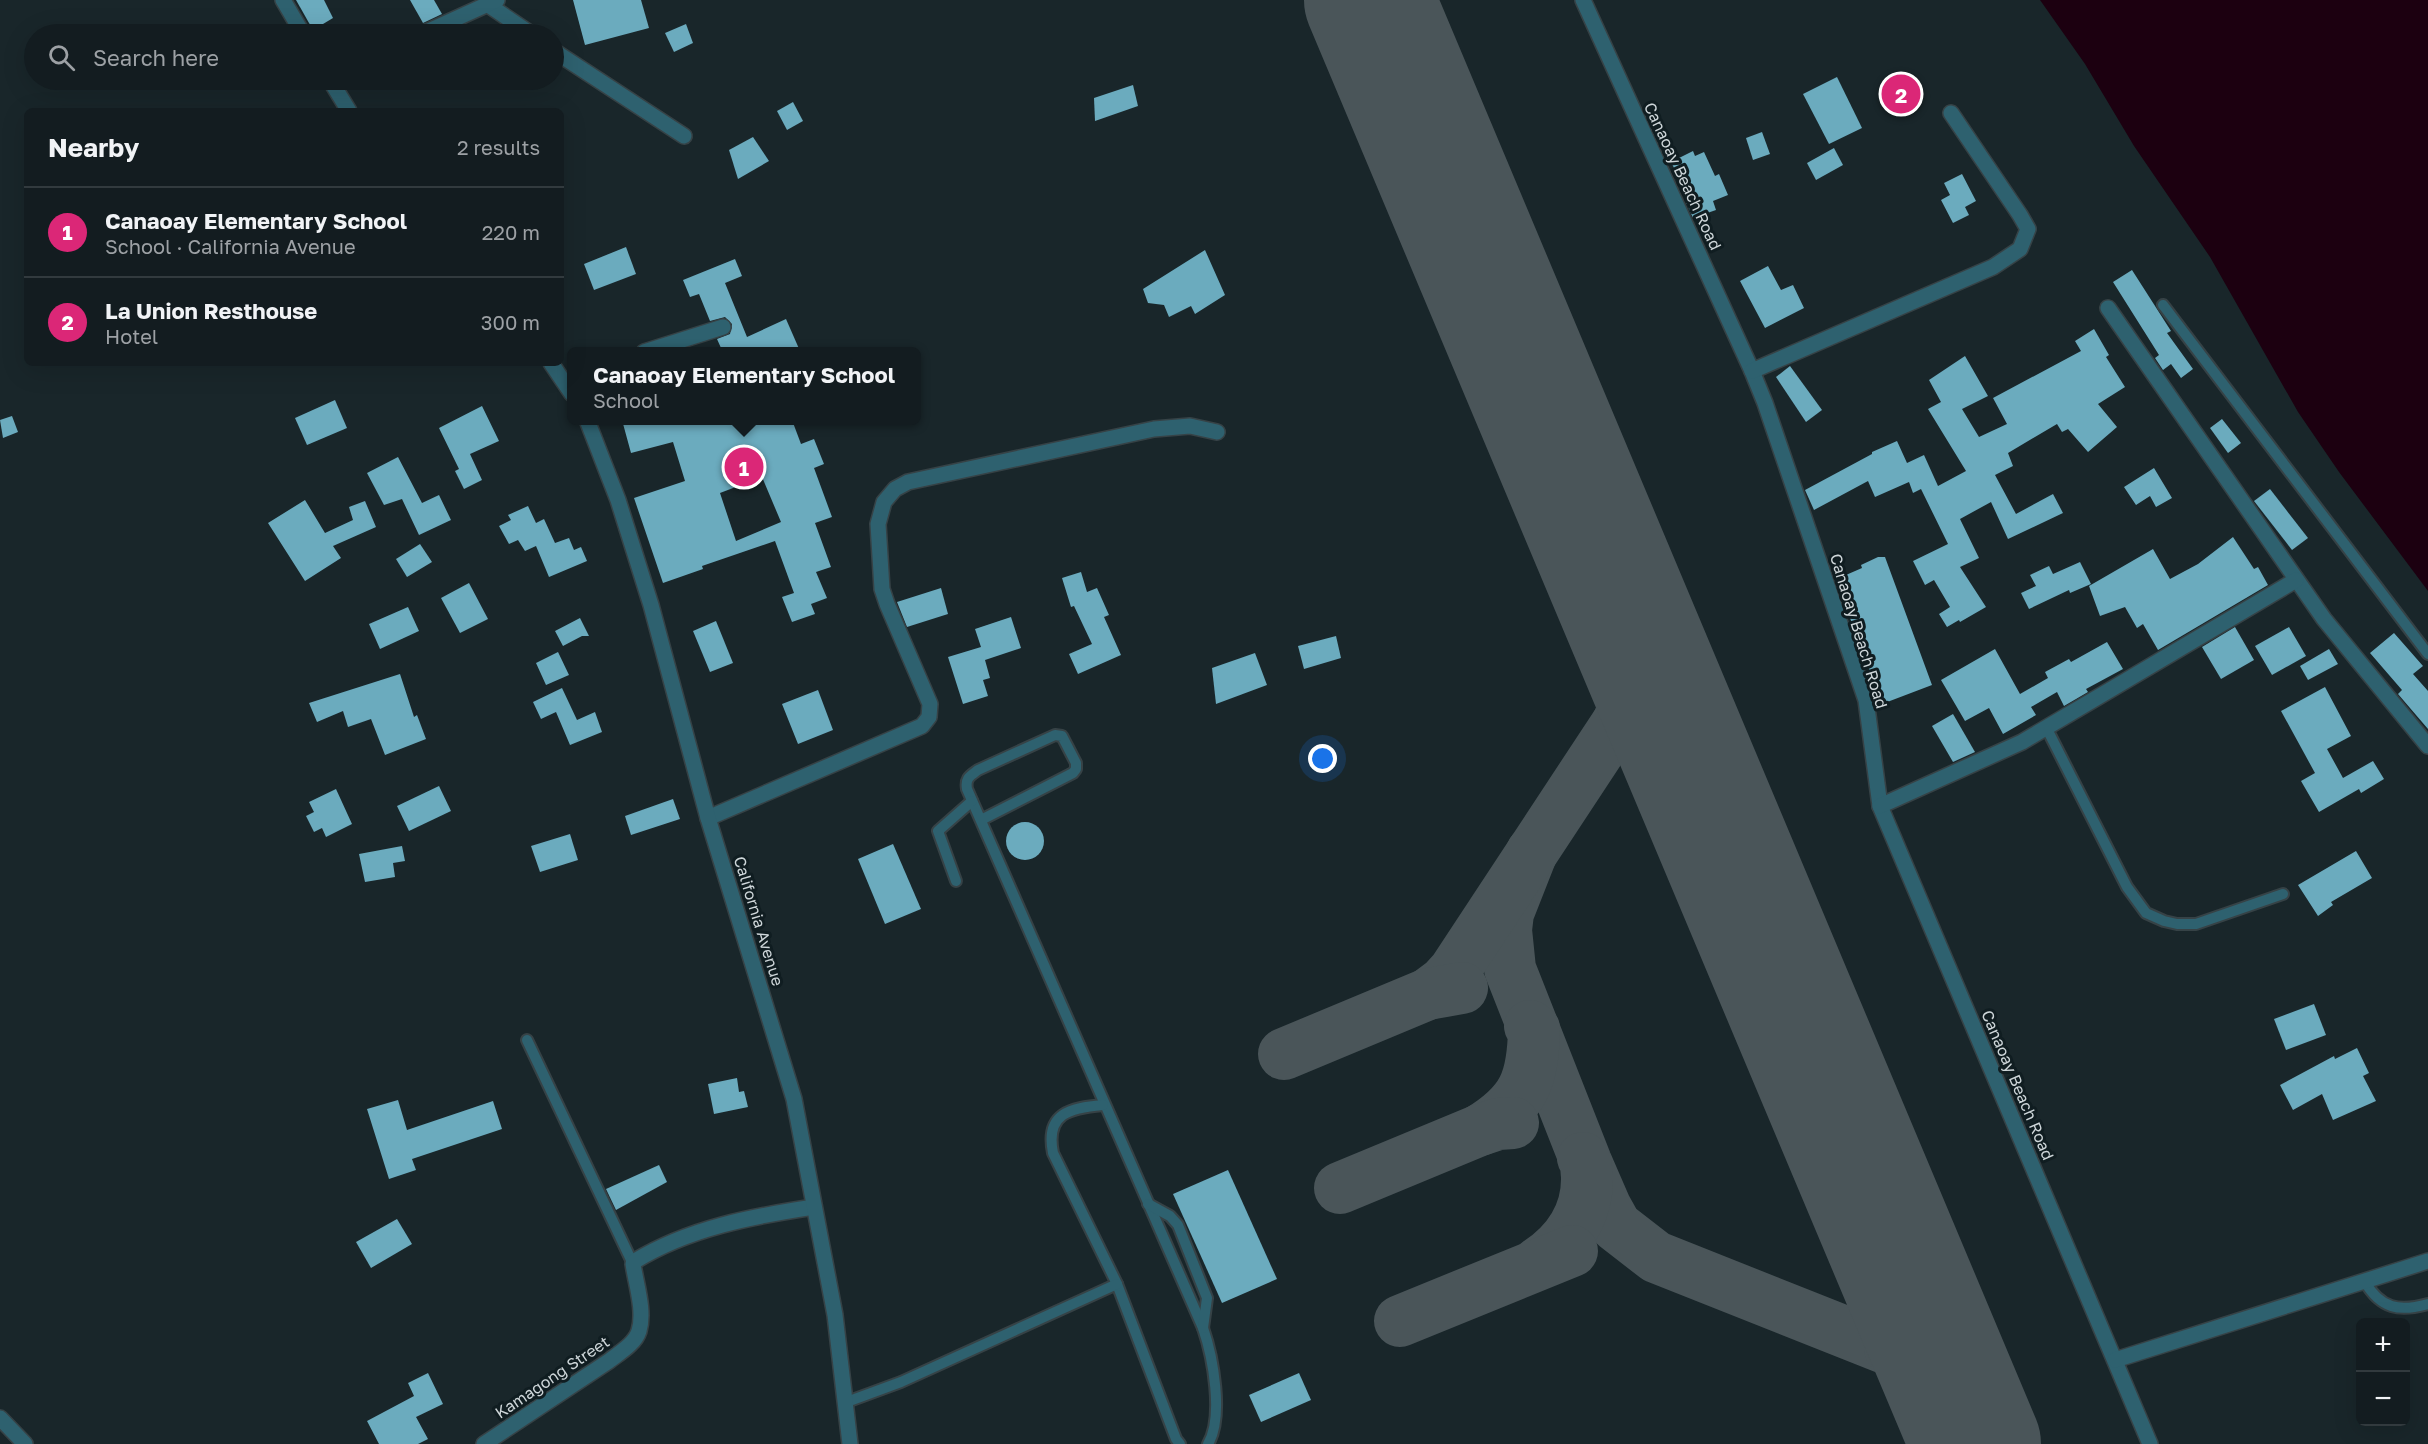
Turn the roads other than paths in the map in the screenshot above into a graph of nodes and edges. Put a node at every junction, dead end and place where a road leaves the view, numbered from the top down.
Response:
1 (283, 0) edge
2 (1583, 0) edge
3 (492, 2) edge
4 (297, 24) edge
5 (444, 24) edge
6 (519, 24) edge
7 (564, 58) edge
8 (336, 90) edge
9 (347, 108) edge
10 (1951, 113) dead end
11 (684, 136) dead end
12 (2163, 305) dead end
13 (2108, 308) dead end
14 (723, 327) dead end
15 (657, 347) edge
16 (554, 366) edge
17 (1752, 371) junction
18 (566, 376) edge
19 (588, 425) edge
20 (1217, 432) dead end
21 (2296, 580) junction
22 (2428, 654) edge
23 (2046, 727) junction
24 (2428, 746) edge
25 (972, 801) junction
26 (1880, 806) junction
27 (708, 818) junction
28 (981, 820) junction
29 (956, 881) dead end
30 (2283, 894) dead end
31 (527, 1040) dead end
32 (1103, 1105) junction
33 (1148, 1204) junction
34 (814, 1207) junction
35 (2428, 1262) edge
36 (633, 1264) junction
37 (2365, 1282) junction
38 (1117, 1284) junction
39 (2428, 1304) edge
40 (1203, 1328) junction
41 (2115, 1360) junction
42 (844, 1403) junction
43 (0, 1418) edge
44 (25, 1444) edge
45 (484, 1444) edge
46 (850, 1444) edge
47 (1180, 1444) edge
48 (1208, 1444) edge
49 (2150, 1444) edge

1 - 4 street
2 - 17 street, Canaoay Beach Road
3 - 5 street
3 - 6 street
7 - 11 street
8 - 9 street
10 - 17 street
12 - 22 lane
13 - 21 street
14 - 15 street
16 - 18 street
17 - 26 street, Canaoay Beach Road
19 - 27 street, California Avenue
20 - 27 street
21 - 23 street
21 - 24 street
23 - 26 street
23 - 30 lane
25 - 28 lane
25 - 28 lane
25 - 29 lane
26 - 41 street, Canaoay Beach Road
27 - 34 street, California Avenue
28 - 32 lane
31 - 36 lane
32 - 33 lane
32 - 38 lane
33 - 40 lane
33 - 40 lane
34 - 36 street
34 - 42 street, California Avenue
35 - 37 street
36 - 45 street, Kamagong Street
37 - 39 lane
37 - 41 street
38 - 42 lane
38 - 47 lane
40 - 48 lane
41 - 49 street, Canaoay Beach Road
42 - 46 street, California Avenue
43 - 44 street

